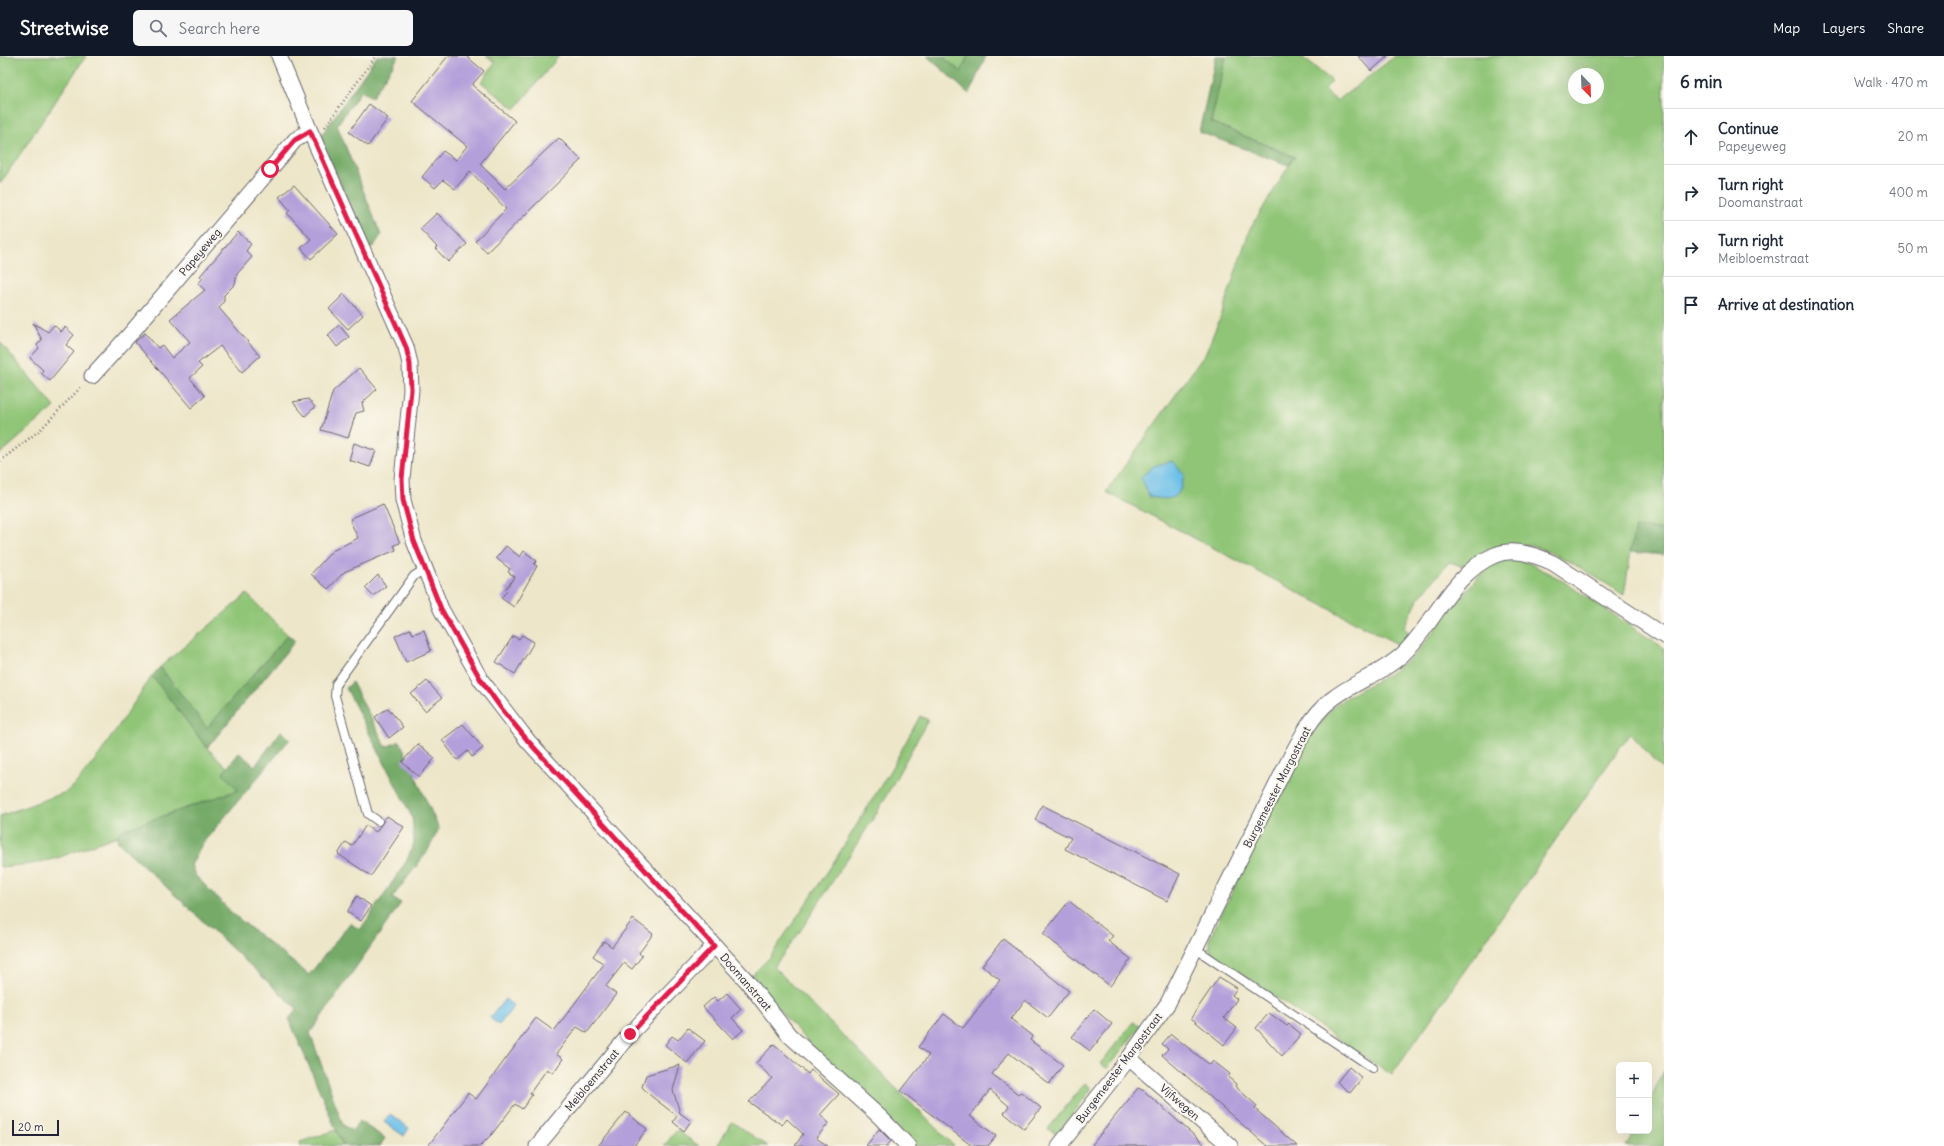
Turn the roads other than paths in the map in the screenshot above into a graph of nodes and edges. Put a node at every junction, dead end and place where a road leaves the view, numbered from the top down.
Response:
1 (279, 56) edge
2 (312, 134) junction
3 (92, 376) road end
4 (425, 569) junction
5 (1664, 636) edge
6 (378, 821) dead end
7 (714, 946) junction
8 (1196, 949) junction
9 (1129, 1058) junction
10 (1373, 1068) dead end
11 (537, 1146) edge
12 (908, 1146) edge
13 (1059, 1146) edge
14 (1230, 1146) edge

1 - 2 street, Doomanstraat
2 - 3 street, Papeyeweg
2 - 4 street, Doomanstraat
4 - 6 lane
4 - 7 street, Doomanstraat
5 - 8 street, Burgemeester Margostraat
7 - 11 street, Meibloemstraat
7 - 12 street, Doomanstraat
8 - 9 street, Burgemeester Margostraat
8 - 10 lane
9 - 13 street, Burgemeester Margostraat
9 - 14 street, Vijfwegen

